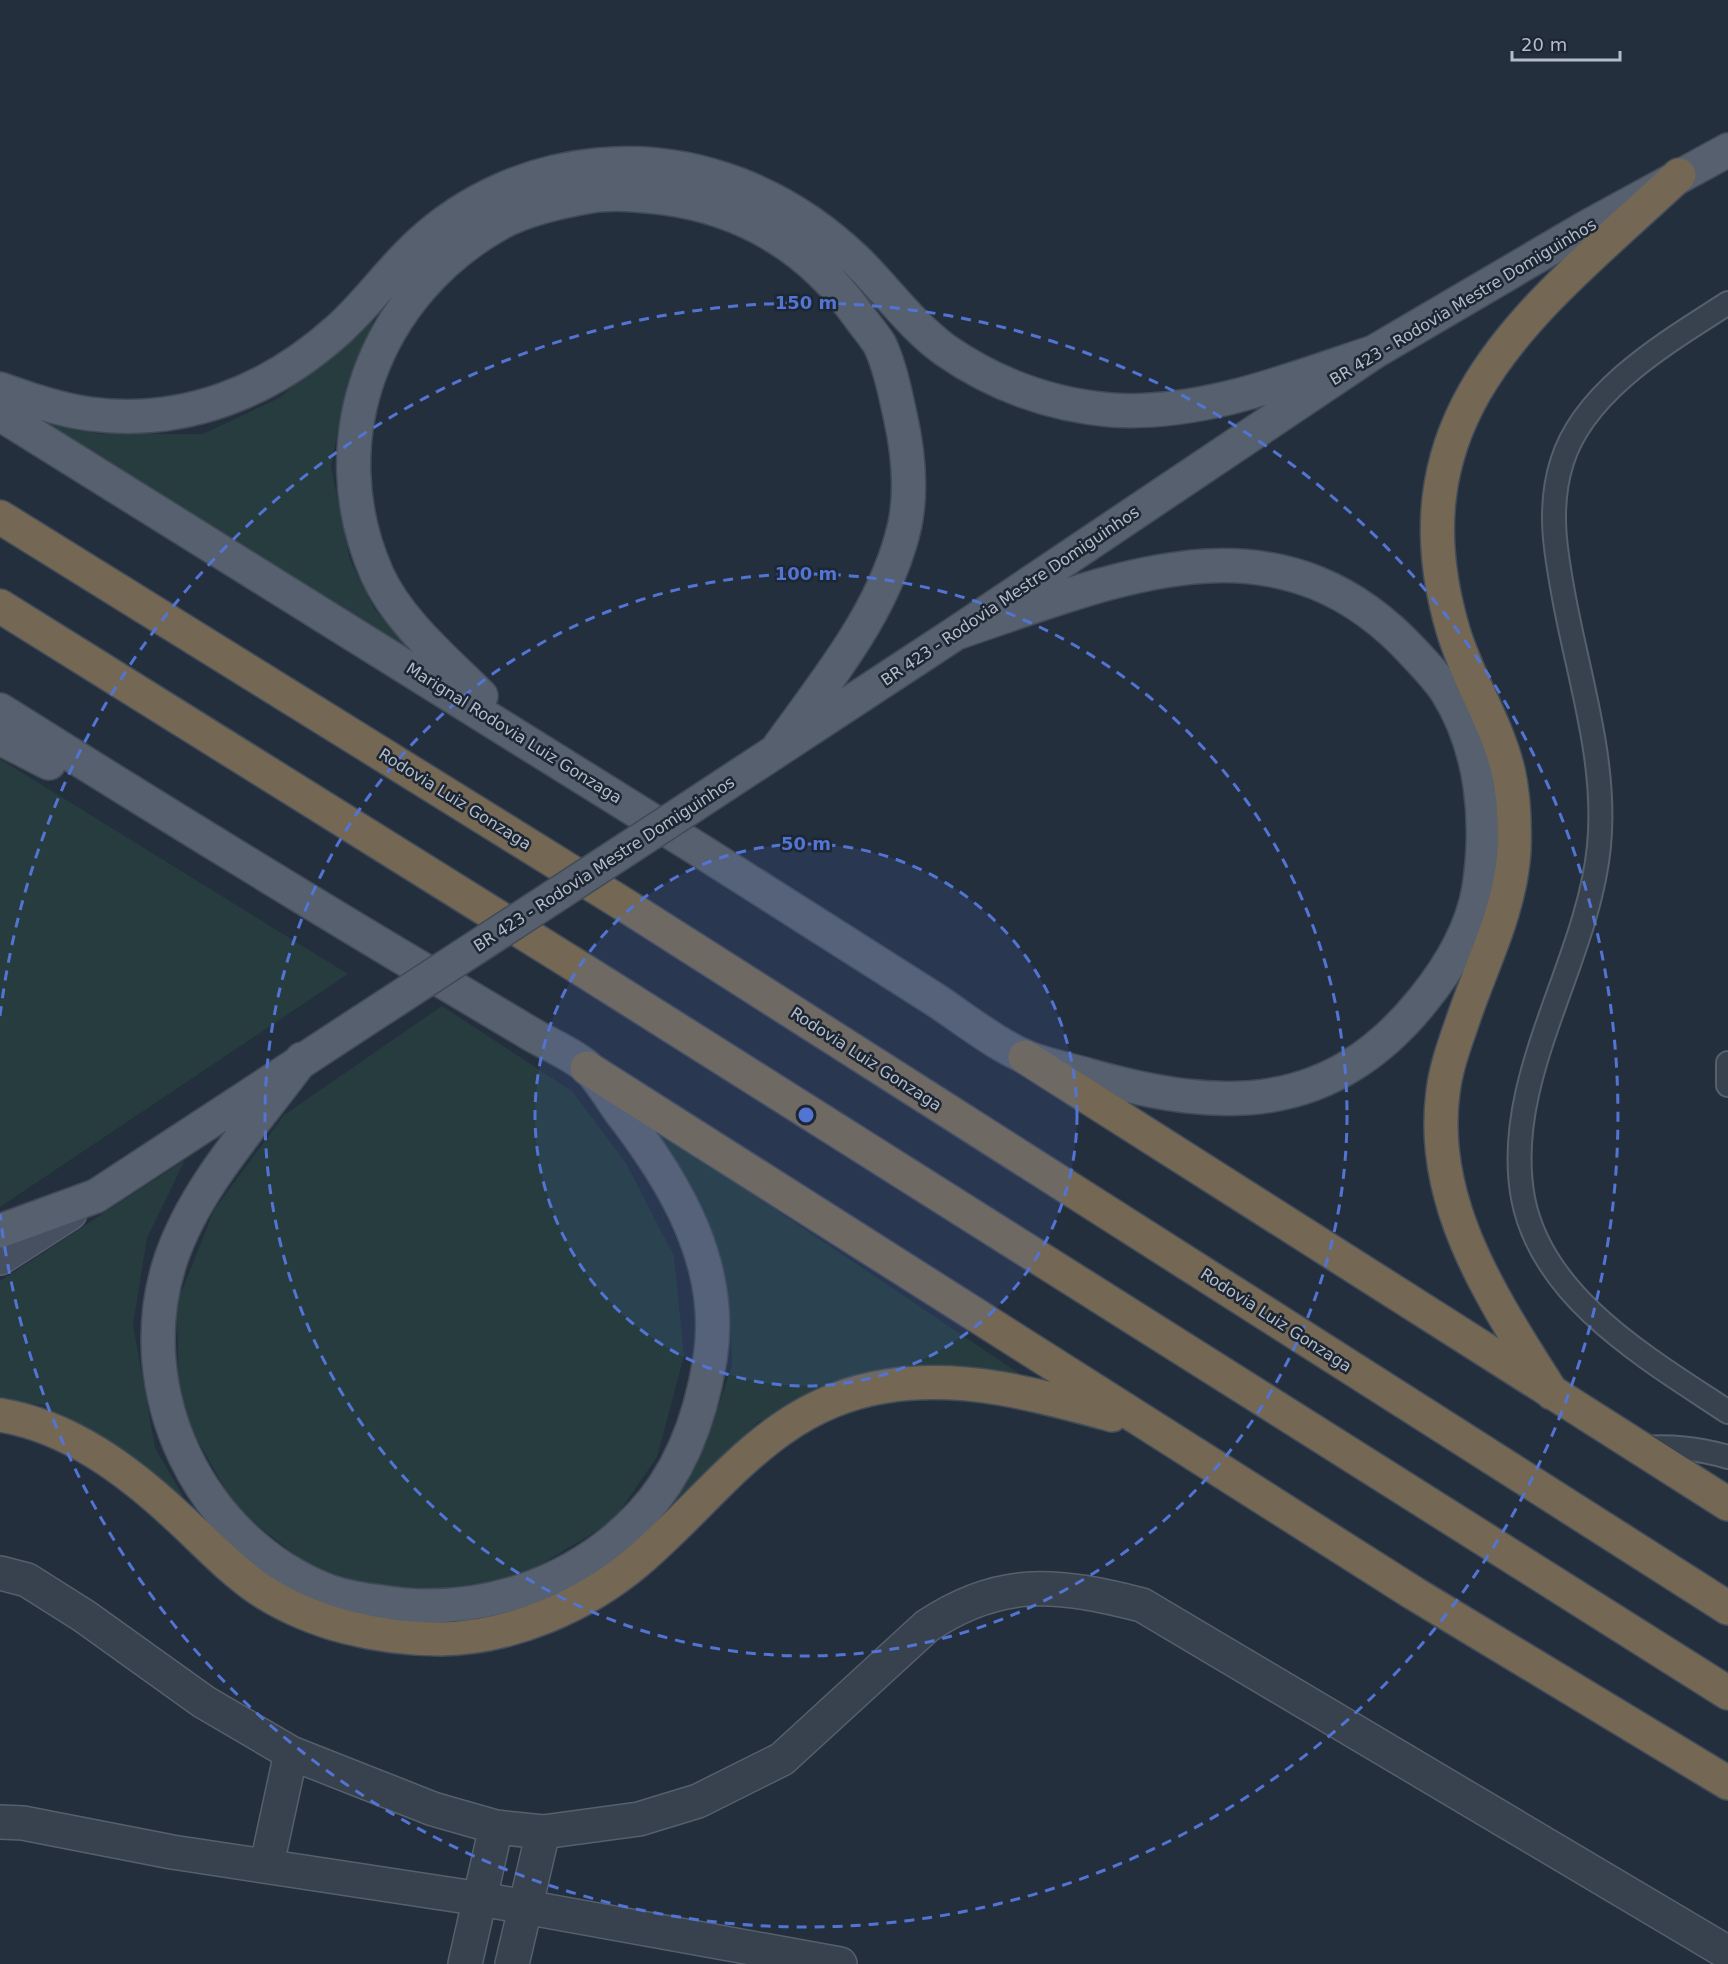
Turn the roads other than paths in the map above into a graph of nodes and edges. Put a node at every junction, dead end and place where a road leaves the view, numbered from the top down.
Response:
1 (1728, 150) edge
2 (1679, 175) junction
3 (1728, 303) edge
4 (1374, 352) junction
5 (0, 389) edge
6 (0, 414) edge
7 (0, 517) edge
8 (0, 606) edge
9 (956, 633) junction
10 (0, 710) edge
11 (517, 734) junction
12 (0, 738) edge
13 (776, 751) junction
14 (232, 855) junction
15 (1025, 1057) junction
16 (302, 1059) junction
17 (1728, 1063) edge
18 (587, 1068) junction
19 (1728, 1085) edge
20 (96, 1196) junction
21 (0, 1231) edge
22 (0, 1258) edge
23 (1552, 1393) junction
24 (1728, 1412) edge
25 (0, 1415) edge
26 (1144, 1423) junction
27 (1640, 1448) junction
28 (1728, 1457) edge
29 (1728, 1504) edge
30 (0, 1573) edge
31 (1728, 1608) edge
32 (1728, 1693) edge
33 (291, 1753) junction
34 (1728, 1783) edge
35 (0, 1822) edge
36 (496, 1827) junction
37 (543, 1832) junction
38 (267, 1864) junction
39 (481, 1899) junction
40 (524, 1909) junction
41 (1728, 1953) edge
42 (465, 1964) edge
43 (512, 1964) edge
44 (840, 1964) edge

1 - 2 main road, BR 423 - Rodovia Mestre Domiguinhos
2 - 4 main road, BR 423 - Rodovia Mestre Domiguinhos
2 - 23 highway
3 - 24 lane
4 - 5 main road
4 - 9 main road, BR 423 - Rodovia Mestre Domiguinhos
6 - 11 main road, Marignal Rodovia Luiz Gonzaga
7 - 31 highway, Rodovia Luiz Gonzaga
8 - 32 highway
9 - 13 main road, BR 423 - Rodovia Mestre Domiguinhos
9 - 15 main road, Marignal Rodovia Luiz Gonzaga
10 - 14 main road
11 - 13 main road
11 - 15 main road, Marignal Rodovia Luiz Gonzaga
12 - 14 main road
13 - 16 main road, BR 423 - Rodovia Mestre Domiguinhos, bridge
14 - 18 main road
15 - 23 highway
16 - 18 main road
16 - 20 main road, BR 423 - Rodovia Mestre Domiguinhos
17 - 19 lane
18 - 26 highway
20 - 21 main road, BR 423 - Rodovia Mestre Domiguinhos
20 - 22 main road
23 - 27 highway
25 - 26 highway
26 - 34 highway
27 - 28 lane
27 - 29 highway
30 - 33 street
33 - 36 street
33 - 38 street
35 - 38 street
36 - 37 street
36 - 39 street
37 - 40 street
37 - 41 street
38 - 39 street
39 - 40 street
39 - 42 street
40 - 43 street
40 - 44 street

